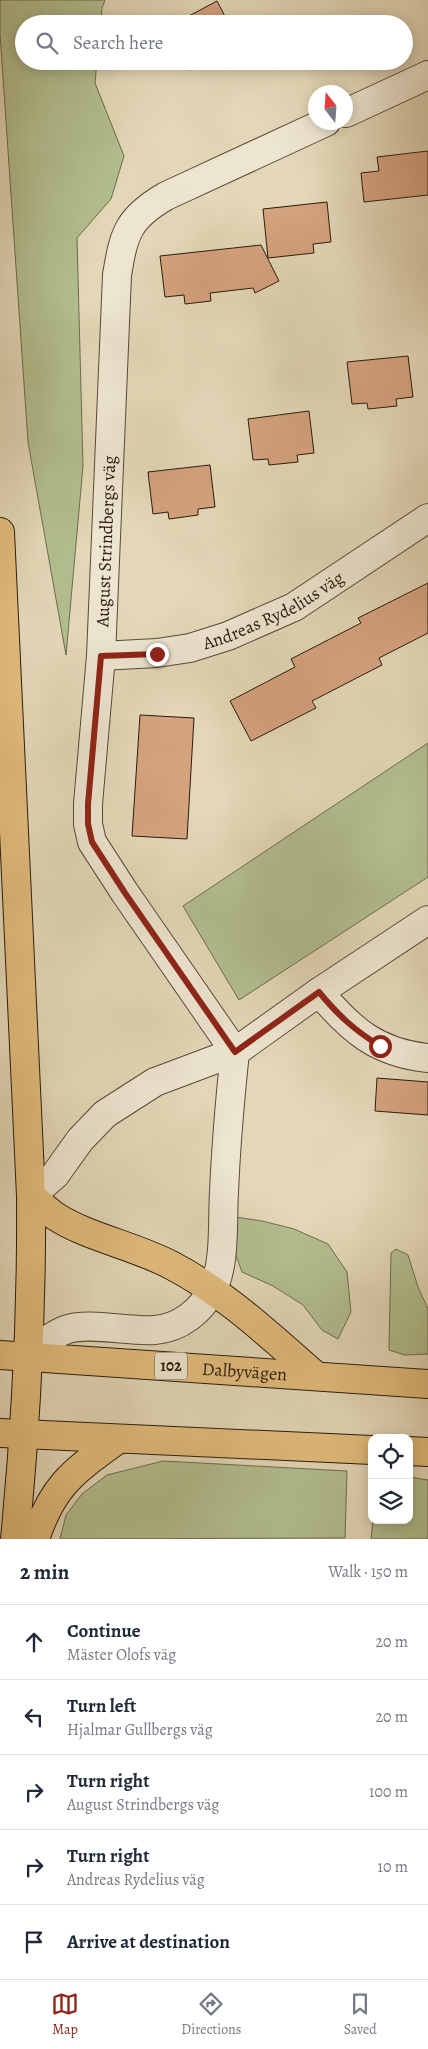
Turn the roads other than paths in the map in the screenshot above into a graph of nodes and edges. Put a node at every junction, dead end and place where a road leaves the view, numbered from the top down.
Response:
1 (428, 75) edge
2 (353, 110) edge
3 (309, 130) edge
4 (428, 518) edge
5 (0, 532) edge
6 (101, 656) junction
7 (428, 920) edge
8 (319, 992) junction
9 (235, 1052) junction
10 (428, 1058) edge
11 (31, 1196) junction
12 (213, 1289) junction
13 (0, 1355) edge
14 (27, 1357) junction
15 (315, 1375) junction
16 (428, 1384) edge
17 (11, 1434) edge
18 (117, 1440) junction
19 (368, 1450) edge
20 (413, 1451) edge
21 (428, 1452) edge
22 (15, 1539) edge
23 (35, 1539) edge

1 - 2 street
3 - 6 street, August Strindbergs väg
4 - 6 street, Andreas Rydelius väg
5 - 11 main road
6 - 9 street, August Strindbergs väg
7 - 8 street
8 - 9 street
8 - 10 street
9 - 11 street
9 - 12 street
11 - 12 main road
11 - 14 main road
12 - 14 street
12 - 15 main road
13 - 14 main road, Dalbyvägen / 102
14 - 15 main road, Dalbyvägen / 102
14 - 17 main road
15 - 16 main road, Dalbyvägen / 102
17 - 18 main road
17 - 22 main road
18 - 19 main road
18 - 23 main road
20 - 21 main road

